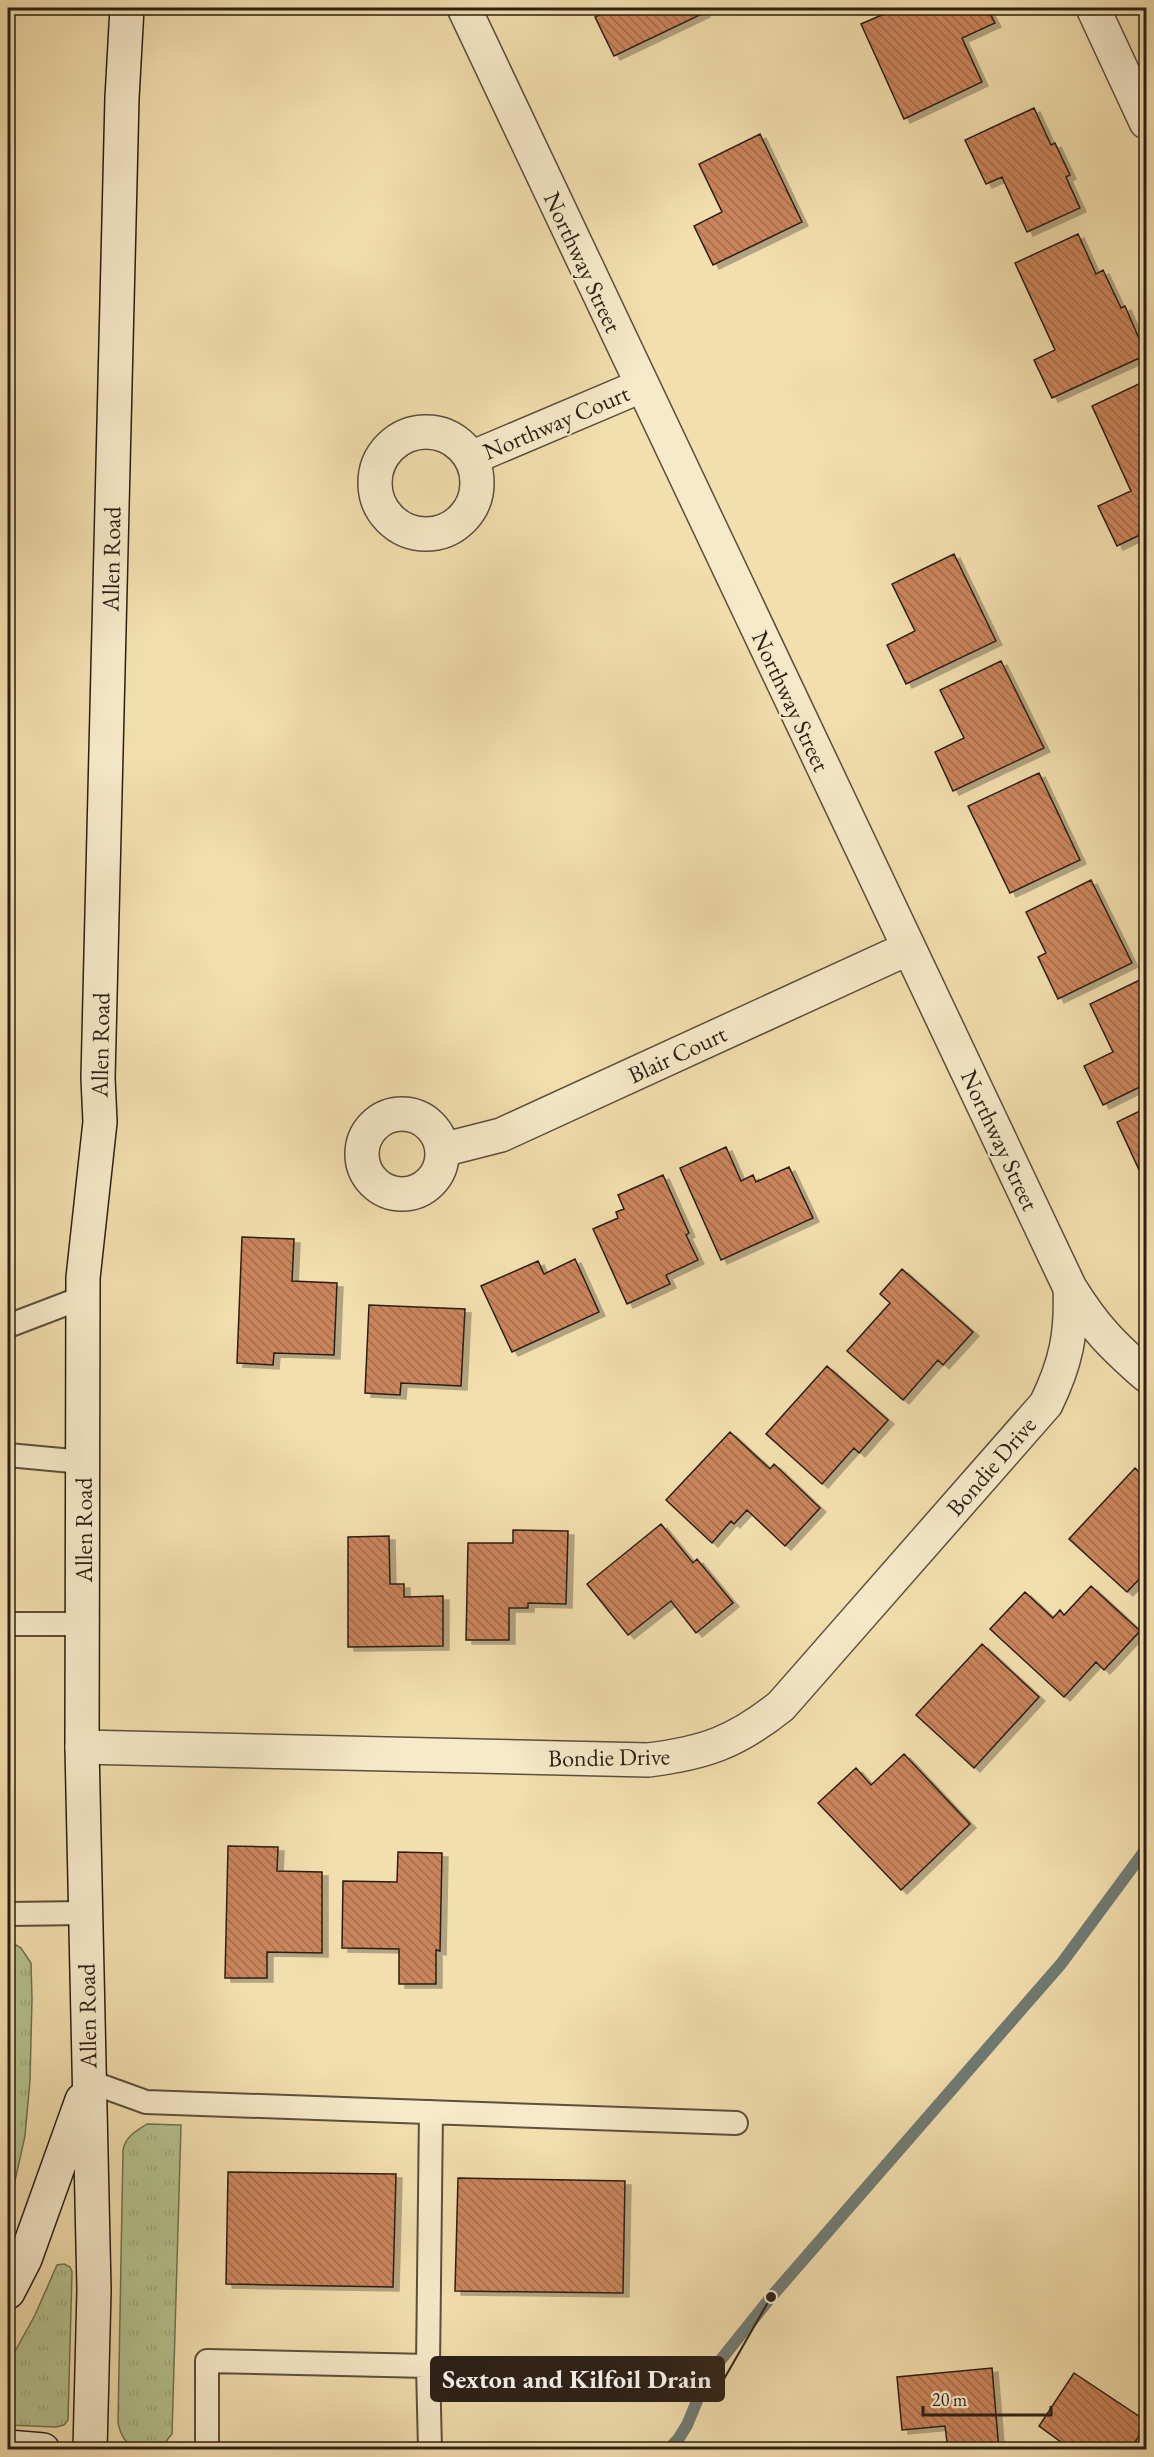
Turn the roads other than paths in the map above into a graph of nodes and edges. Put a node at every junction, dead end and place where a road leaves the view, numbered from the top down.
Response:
1 (127, 8) edge
2 (464, 8) edge
3 (1093, 8) edge
4 (1146, 122) edge
5 (641, 386) junction
6 (471, 458) dead end
7 (909, 948) junction
8 (442, 1150) dead end
9 (1070, 1288) junction
10 (84, 1297) junction
11 (8, 1326) edge
12 (1146, 1375) edge
13 (8, 1455) edge
14 (83, 1462) junction
15 (8, 1624) edge
16 (82, 1624) junction
17 (82, 1747) junction
18 (85, 1913) junction
19 (8, 1914) edge
20 (88, 2081) junction
21 (431, 2112) junction
22 (736, 2123) dead end
23 (8, 2292) edge
24 (429, 2366) junction
25 (8, 2447) edge
26 (43, 2450) edge
27 (90, 2450) edge
28 (207, 2450) edge
29 (430, 2450) edge

1 - 10 street, Allen Road
2 - 5 street, Northway Street
3 - 4 street
5 - 6 street, Northway Court
5 - 7 street, Northway Street
7 - 8 street, Blair Court
7 - 9 street, Northway Street
9 - 12 street, Northway Street
9 - 17 street, Bondie Drive
10 - 11 lane
10 - 14 street, Allen Road
13 - 14 lane
14 - 16 street, Allen Road
15 - 16 lane
16 - 17 street, Allen Road
17 - 18 street, Allen Road
18 - 19 lane
18 - 20 street, Allen Road
20 - 21 lane
20 - 23 street, Allen Road
20 - 27 street, Allen Road
21 - 22 lane
21 - 24 lane
24 - 28 lane
24 - 29 lane
25 - 26 street

